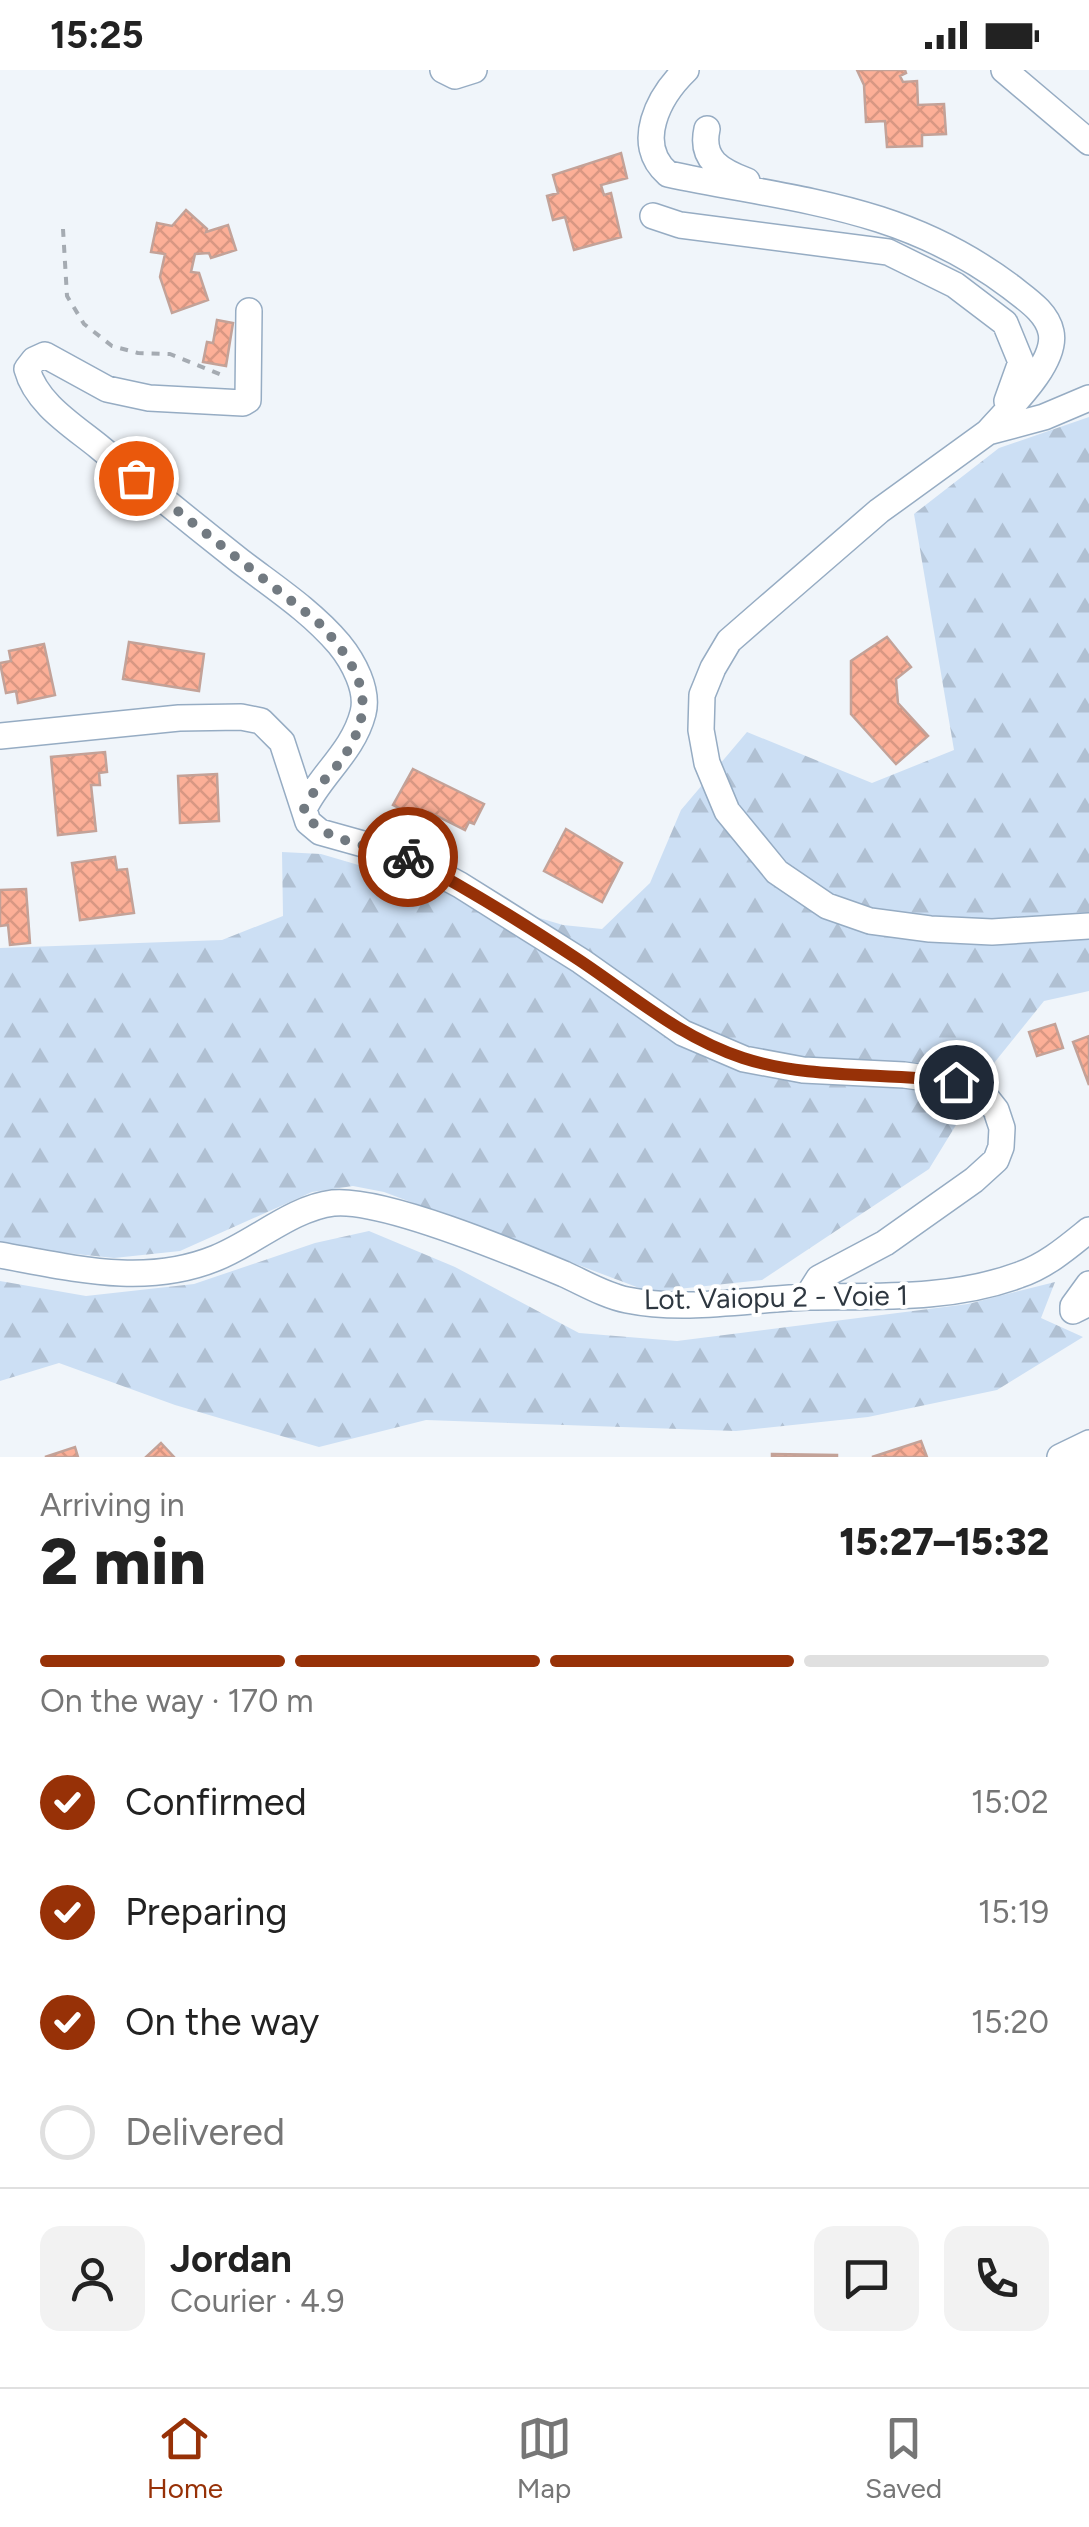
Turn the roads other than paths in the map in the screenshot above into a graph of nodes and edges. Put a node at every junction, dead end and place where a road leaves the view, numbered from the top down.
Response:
1 (443, 70) edge
2 (474, 70) edge
3 (665, 70) edge
4 (686, 70) edge
5 (1004, 70) edge
6 (660, 104) junction
7 (708, 130) dead end
8 (1089, 142) edge
9 (772, 194) junction
10 (653, 216) dead end
11 (249, 312) dead end
12 (1089, 398) edge
13 (995, 424) junction
14 (0, 736) edge
15 (304, 809) junction
16 (1089, 926) edge
17 (1089, 1230) edge
18 (0, 1256) edge
19 (1089, 1284) edge
20 (807, 1297) junction
21 (1089, 1303) edge
22 (1089, 1443) edge
23 (1060, 1457) edge

1 - 2 street
3 - 6 street
4 - 6 street
5 - 8 street
6 - 9 street
7 - 9 street
9 - 13 street
10 - 13 street
11 - 15 street
12 - 13 street
13 - 16 street
14 - 15 street
15 - 20 street
17 - 20 street, Lot. Vaiopu 2 - Voie 1
18 - 20 street, Lot. Vaiopu 2 - Voie 1
19 - 21 street
22 - 23 street

